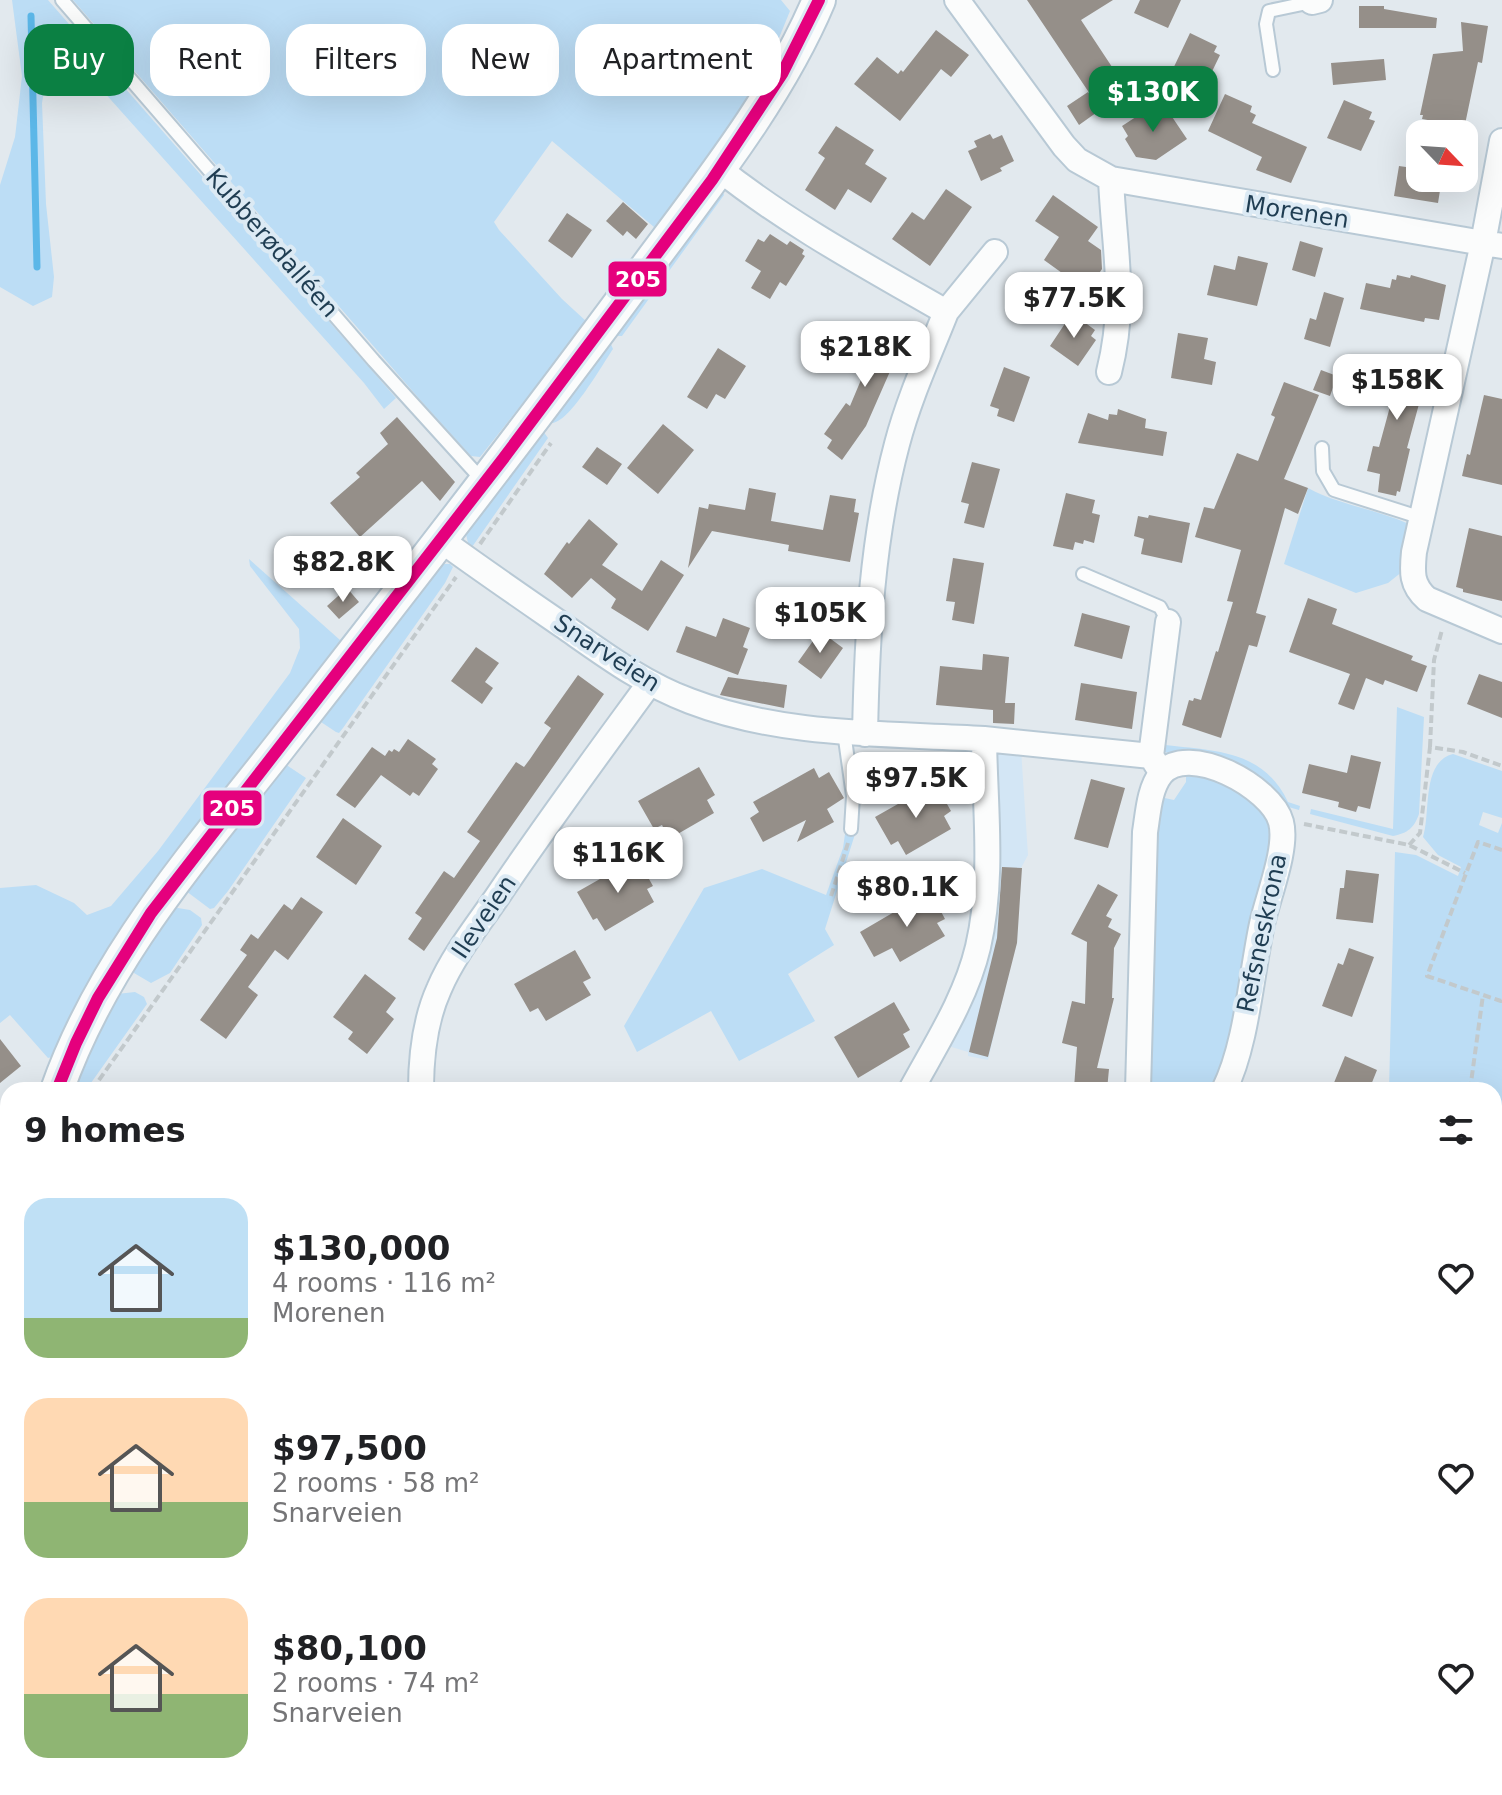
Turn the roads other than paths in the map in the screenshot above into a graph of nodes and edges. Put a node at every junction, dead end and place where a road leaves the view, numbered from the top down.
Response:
1 (62, 0) edge
2 (819, 0) edge
3 (957, 0) edge
4 (1316, 1) edge
5 (1273, 70) dead end
6 (1502, 141) edge
7 (718, 168) junction
8 (1111, 179) junction
9 (1492, 244) edge
10 (995, 252) dead end
11 (946, 312) junction
12 (1109, 372) dead end
13 (1322, 448) dead end
14 (485, 483) junction
15 (1422, 518) junction
16 (441, 540) junction
17 (1083, 574) dead end
18 (1168, 622) joint
19 (1502, 631) edge
20 (649, 684) junction
21 (855, 733) junction
22 (984, 739) junction
23 (1156, 764) junction
24 (851, 829) road end
25 (60, 1082) edge
26 (421, 1082) edge
27 (915, 1082) edge
28 (1138, 1082) edge
29 (1227, 1082) edge

1 - 14 lane, Kubberødalléen
2 - 7 street
3 - 8 street, Morenen
4 - 5 lane
6 - 9 street
7 - 11 street
7 - 14 street
8 - 9 street, Morenen
8 - 12 street
9 - 15 street
10 - 11 street
11 - 21 street
13 - 15 lane
14 - 16 street
15 - 19 street
16 - 20 street, Snarveien
16 - 25 street
17 - 18 lane
18 - 23 street
20 - 21 street, Snarveien
20 - 26 street, Ileveien
21 - 22 street, Snarveien
21 - 24 lane
22 - 23 street, Snarveien
22 - 27 street
23 - 28 street
23 - 29 street, Refsneskrona

